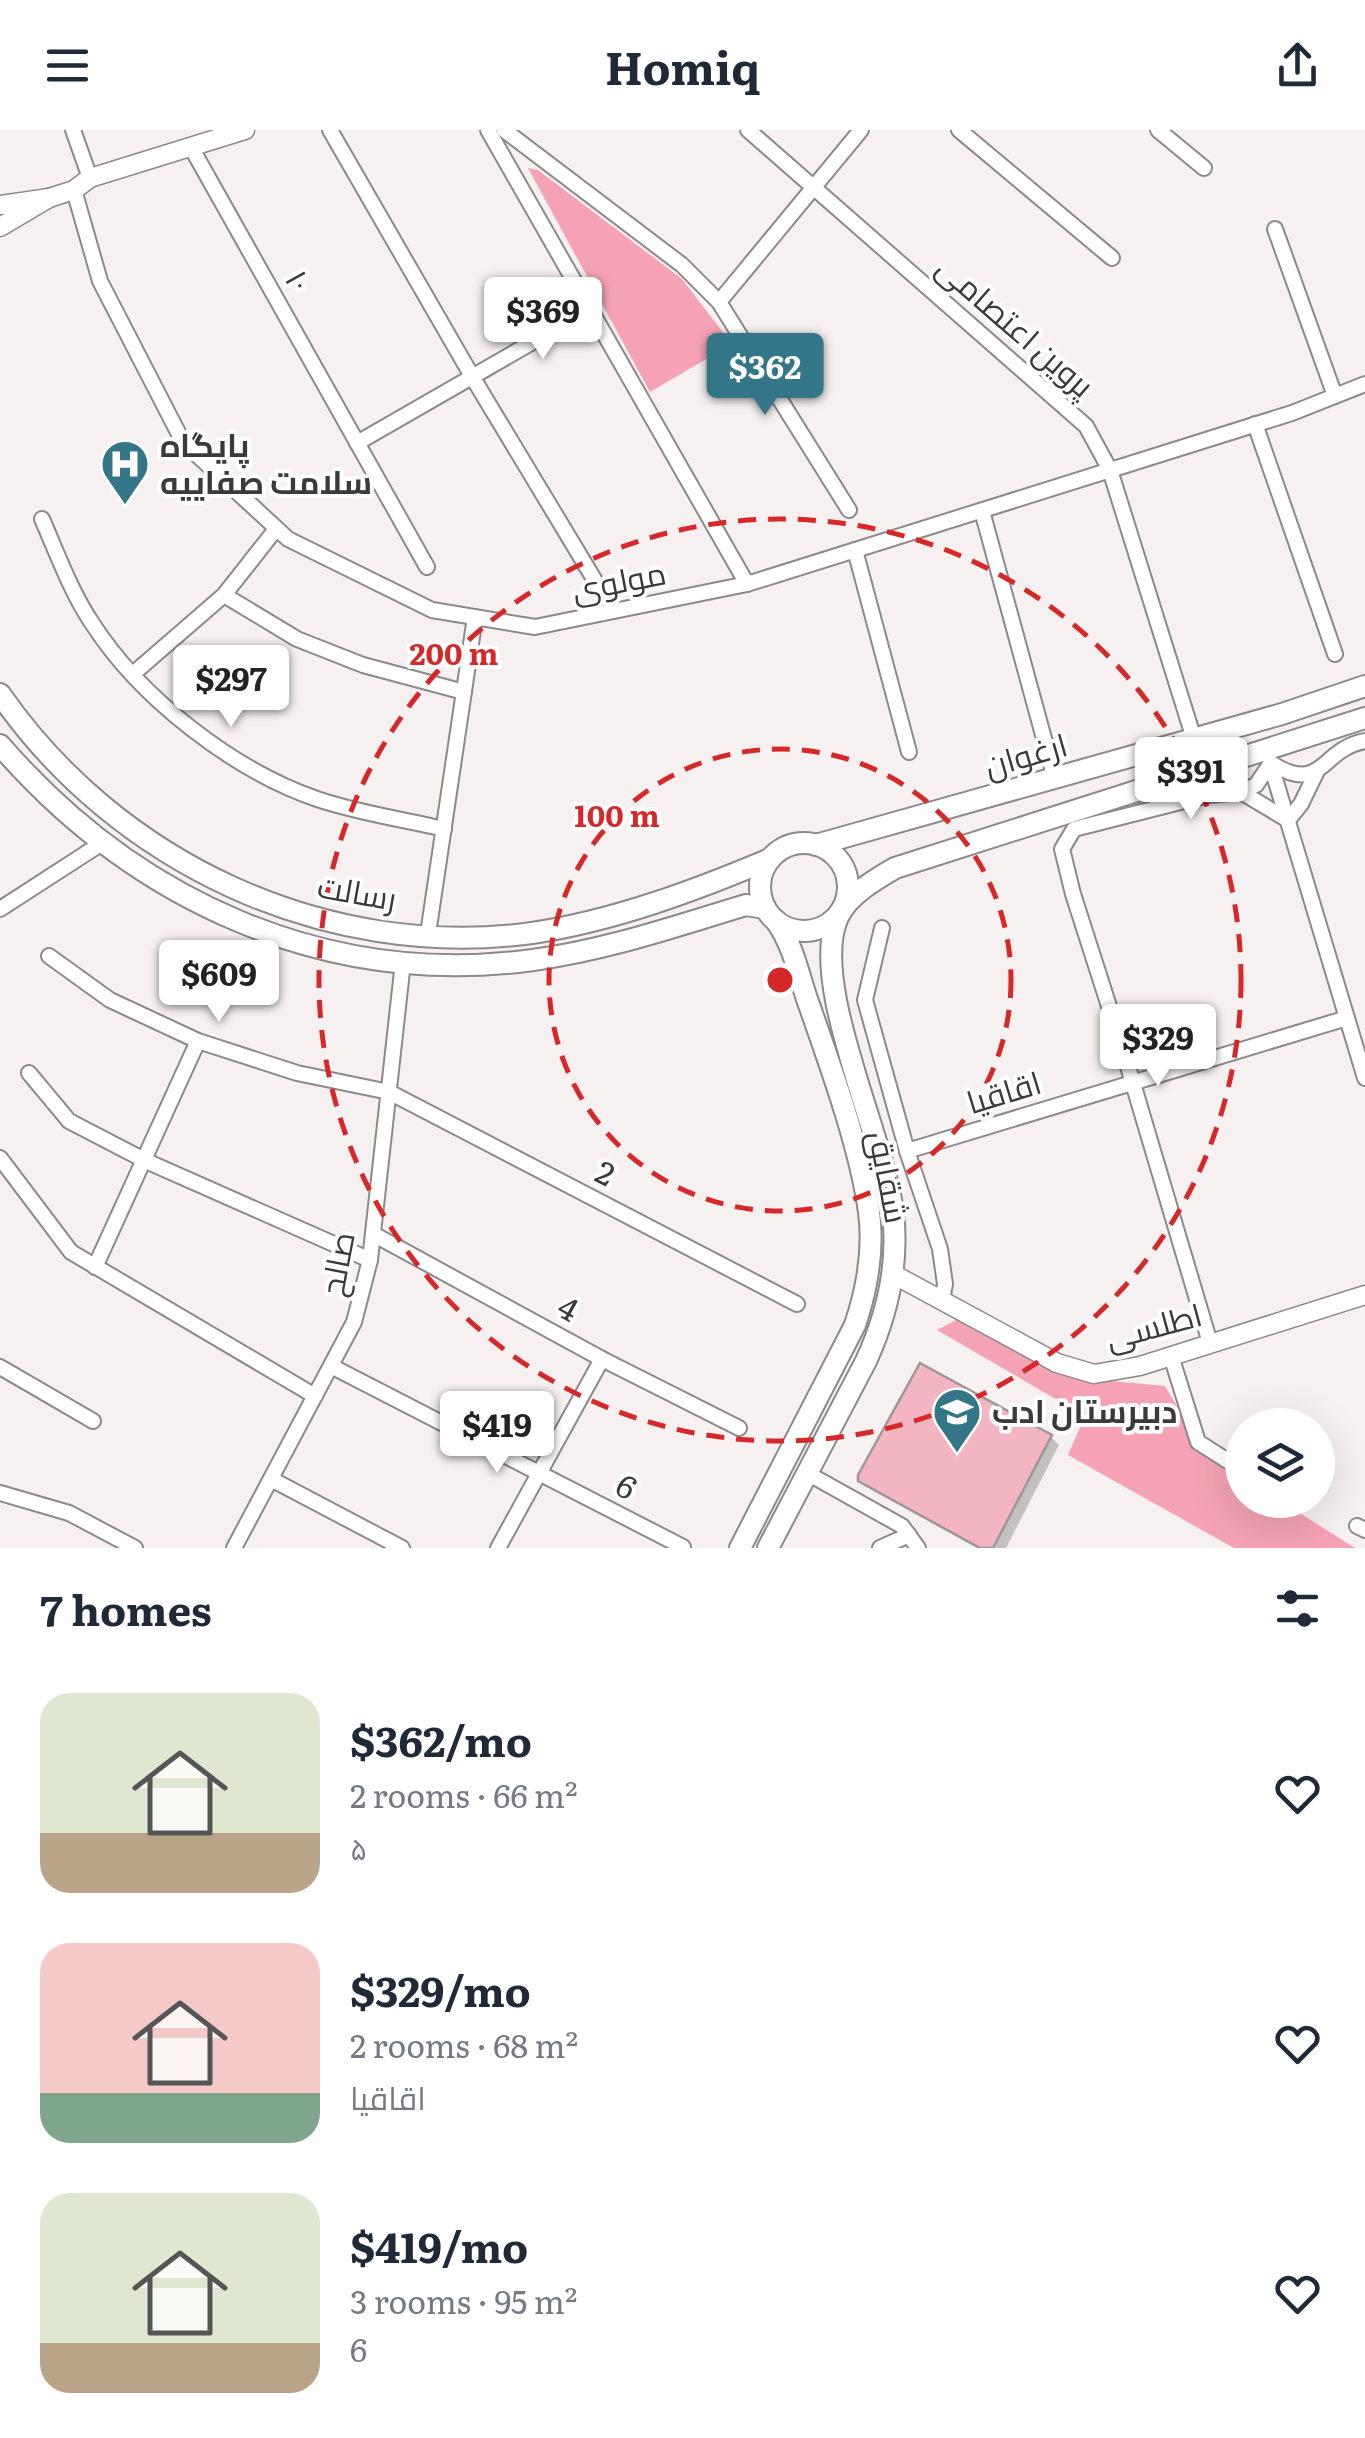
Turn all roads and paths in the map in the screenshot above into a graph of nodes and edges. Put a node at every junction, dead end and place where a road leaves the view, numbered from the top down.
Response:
1 (73, 130) edge
2 (244, 130) edge
3 (330, 130) edge
4 (488, 130) edge
5 (504, 130) edge
6 (748, 130) edge
7 (861, 130) edge
8 (959, 130) edge
9 (1158, 130) edge
10 (191, 147) junction
11 (1204, 168) dead end
12 (90, 178) junction
13 (816, 187) junction
14 (74, 190) junction
15 (50, 198) junction
16 (0, 205) edge
17 (0, 227) edge
18 (1275, 229) dead end
19 (1112, 258) dead end
20 (720, 302) junction
21 (590, 309) junction
22 (473, 378) junction
23 (1365, 384) edge
24 (1335, 396) junction
25 (1255, 424) junction
26 (357, 443) junction
27 (1110, 470) junction
28 (848, 510) dead end
29 (982, 511) junction
30 (42, 519) dead end
31 (276, 528) junction
32 (855, 550) junction
33 (427, 567) dead end
34 (594, 578) dead end
35 (747, 584) junction
36 (224, 595) junction
37 (475, 617) junction
38 (1334, 654) dead end
39 (134, 674) junction
40 (1365, 686) edge
41 (464, 692) junction
42 (0, 694) edge
43 (1365, 718) edge
44 (1194, 739) junction
45 (1365, 741) edge
46 (0, 745) edge
47 (910, 752) dead end
48 (1268, 756) junction
49 (1317, 770) junction
50 (1055, 778) junction
51 (1241, 792) junction
52 (1288, 820) junction
53 (121, 822) junction
54 (444, 830) junction
55 (102, 843) junction
56 (816, 845) junction
57 (770, 859) junction
58 (0, 910) edge
59 (770, 914) junction
60 (838, 915) junction
61 (882, 928) dead end
62 (428, 934) junction
63 (50, 956) dead end
64 (403, 962) junction
65 (1347, 1018) junction
66 (198, 1041) junction
67 (29, 1073) dead end
68 (1365, 1078) edge
69 (1133, 1084) junction
70 (388, 1092) junction
71 (907, 1151) junction
72 (0, 1158) edge
73 (143, 1160) junction
74 (373, 1234) junction
75 (370, 1260) junction
76 (95, 1267) junction
77 (893, 1274) junction
78 (1365, 1295) edge
79 (942, 1300) junction
80 (796, 1304) dead end
81 (1330, 1305) junction
82 (1365, 1310) edge
83 (1210, 1344) junction
84 (1171, 1356) junction
85 (602, 1359) junction
86 (331, 1366) junction
87 (0, 1367) edge
88 (315, 1396) junction
89 (93, 1421) dead end
90 (739, 1428) dead end
91 (1225, 1459) edge
92 (785, 1462) junction
93 (539, 1473) junction
94 (807, 1474) junction
95 (271, 1479) junction
96 (0, 1493) edge
97 (913, 1542) edge
98 (683, 1546) edge
99 (134, 1548) edge
100 (234, 1548) edge
101 (402, 1548) edge
102 (498, 1548) edge
103 (740, 1548) edge
104 (768, 1548) edge
105 (880, 1548) edge

1 - 12 street
2 - 10 street
3 - 22 street
4 - 21 street
5 - 20 street
6 - 13 street, پروین اعتصامی
7 - 13 street
8 - 19 street
9 - 11 street
10 - 12 street
10 - 26 street, ۱۰
12 - 14 street
13 - 20 street
13 - 27 street, پروین اعتصامی
14 - 15 street
14 - 31 street, مولوی
15 - 16 street
15 - 17 street
18 - 24 street
20 - 28 street
21 - 22 street
21 - 35 street
22 - 26 street
22 - 34 street
23 - 24 street, مولوی
24 - 25 street, مولوی
25 - 27 street, مولوی
25 - 38 street
26 - 33 street, ۱۰
27 - 29 street, مولوی
27 - 44 street, پروین اعتصامی
29 - 32 street, مولوی
29 - 50 street
30 - 39 street
31 - 36 street
31 - 37 street, مولوی
32 - 35 street, مولوی
32 - 47 street
35 - 37 street, مولوی
36 - 39 street
36 - 41 street
37 - 41 street
39 - 54 street
40 - 44 main road, ارغوان
41 - 54 street
42 - 53 main road, رسالت
43 - 48 main road, ارغوان
44 - 50 main road, ارغوان
45 - 49 street
46 - 55 main road, رسالت
48 - 49 street
48 - 51 street
48 - 52 street
48 - 60 main road, ارغوان
49 - 52 street
50 - 56 main road, ارغوان
51 - 52 street
51 - 69 street
52 - 65 street
53 - 55 main road
53 - 62 main road, رسالت
54 - 62 street
55 - 58 street
55 - 64 main road, رسالت
56 - 57 main road
56 - 60 main road
57 - 59 main road
57 - 62 main road, رسالت
59 - 60 main road
59 - 64 main road, رسالت
59 - 92 main road, شقایق
60 - 77 main road, شقایق
61 - 71 street
63 - 66 street, 2
64 - 70 street, صالح
65 - 68 street
65 - 69 street, اقاقیا
66 - 70 street, 2
66 - 73 street
67 - 73 street
69 - 71 street, اقاقیا
69 - 83 street
70 - 74 street, صالح
70 - 80 street, 2
71 - 79 street
72 - 76 street
73 - 75 street
73 - 76 street
74 - 75 street, صالح
74 - 85 street, 4
75 - 86 street, صالح
76 - 88 street
77 - 79 street, اطلسی
77 - 94 main road, شقایق
78 - 81 street, اطلسی
79 - 84 street, اطلسی
81 - 82 street
81 - 83 street, اطلسی
83 - 84 street, اطلسی
84 - 91 street
85 - 90 street, 4
85 - 93 street
86 - 88 street, صالح
86 - 93 street, 6
87 - 89 street
88 - 95 street, صالح
92 - 94 main road
92 - 103 main road, شقایق
93 - 98 street, 6
93 - 102 street
94 - 97 street
94 - 104 main road, شقایق
95 - 100 street, صالح
95 - 101 street
96 - 99 street
97 - 105 street

